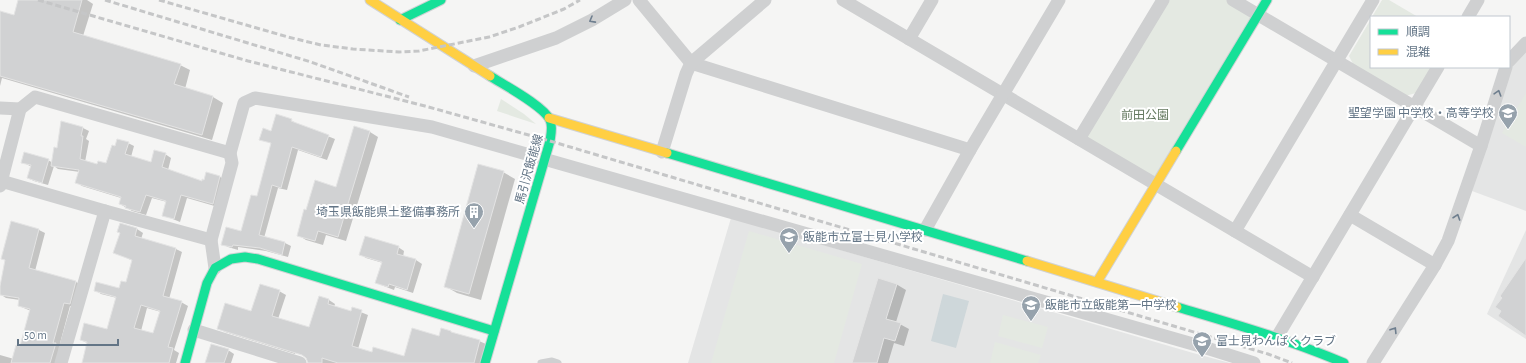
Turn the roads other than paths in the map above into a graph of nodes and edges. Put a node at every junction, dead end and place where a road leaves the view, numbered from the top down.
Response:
1 (370, 0) edge
2 (441, 0) edge
3 (625, 0) edge
4 (639, 0) edge
5 (765, 0) edge
6 (844, 0) edge
7 (932, 0) edge
8 (1059, 0) edge
9 (1163, 0) edge
10 (1233, 0) edge
11 (1267, 0) edge
12 (1373, 0) edge
13 (1478, 0) edge
14 (1258, 15) junction
15 (1469, 16) edge
16 (400, 20) junction
17 (909, 39) junction
18 (1526, 43) edge
19 (1510, 60) edge
20 (1336, 61) junction
21 (691, 63) junction
22 (474, 66) junction
23 (1437, 68) edge
24 (1506, 68) edge
25 (1003, 94) junction
26 (1415, 107) junction
27 (0, 108) edge
28 (20, 109) junction
29 (549, 118) junction
30 (1078, 139) junction
31 (1481, 146) junction
32 (970, 150) junction
33 (662, 152) junction
34 (230, 153) junction
35 (545, 159) junction
36 (1, 183) edge
37 (1156, 184) junction
38 (105, 211) junction
39 (1350, 215) junction
40 (925, 230) junction
41 (1235, 231) junction
42 (211, 240) junction
43 (1435, 265) junction
44 (215, 268) junction
45 (1313, 277) junction
46 (1096, 282) junction
47 (194, 330) junction
48 (494, 330) junction
49 (1277, 337) junction
50 (62, 363) edge
51 (184, 363) edge
52 (300, 363) edge
53 (485, 363) edge
54 (541, 363) edge
55 (558, 363) edge
56 (1254, 363) edge
57 (1344, 363) edge
58 (1373, 363) edge

1 - 16 street
2 - 16 street
3 -> 22 street
4 - 21 street
5 - 21 street
6 - 17 street
7 - 17 street
8 - 25 street
9 - 30 street
10 - 14 street
11 - 14 street
12 - 20 street
13 - 15 street
14 - 20 street
14 - 37 street
16 - 22 street
17 - 25 street
18 - 19 street
20 - 26 street
20 - 41 street
21 - 32 street
21 - 33 street
22 - 29 street
23 - 26 street
31 -> 24 street
25 - 30 street
25 - 32 street
26 - 31 street
26 - 39 street
27 - 28 street
28 - 34 street
28 - 36 street
29 - 33 street
29 - 35 street, 馬引沢飯能線
30 - 37 street
43 -> 31 street
32 - 40 street
33 - 40 street
34 - 35 street
34 - 42 street
35 - 48 street, 馬引沢飯能線
35 - 56 street
36 - 38 street
37 - 41 street
37 - 46 street
38 - 42 street
38 - 50 street
39 - 43 street
39 - 45 street
40 - 46 street
41 - 45 street
42 - 44 street
58 -> 43 street
44 - 47 street
44 - 48 street
45 - 49 street
46 - 49 street
47 - 51 street
47 - 52 street
48 - 53 street, 馬引沢飯能線
49 - 57 street
54 - 55 lane

